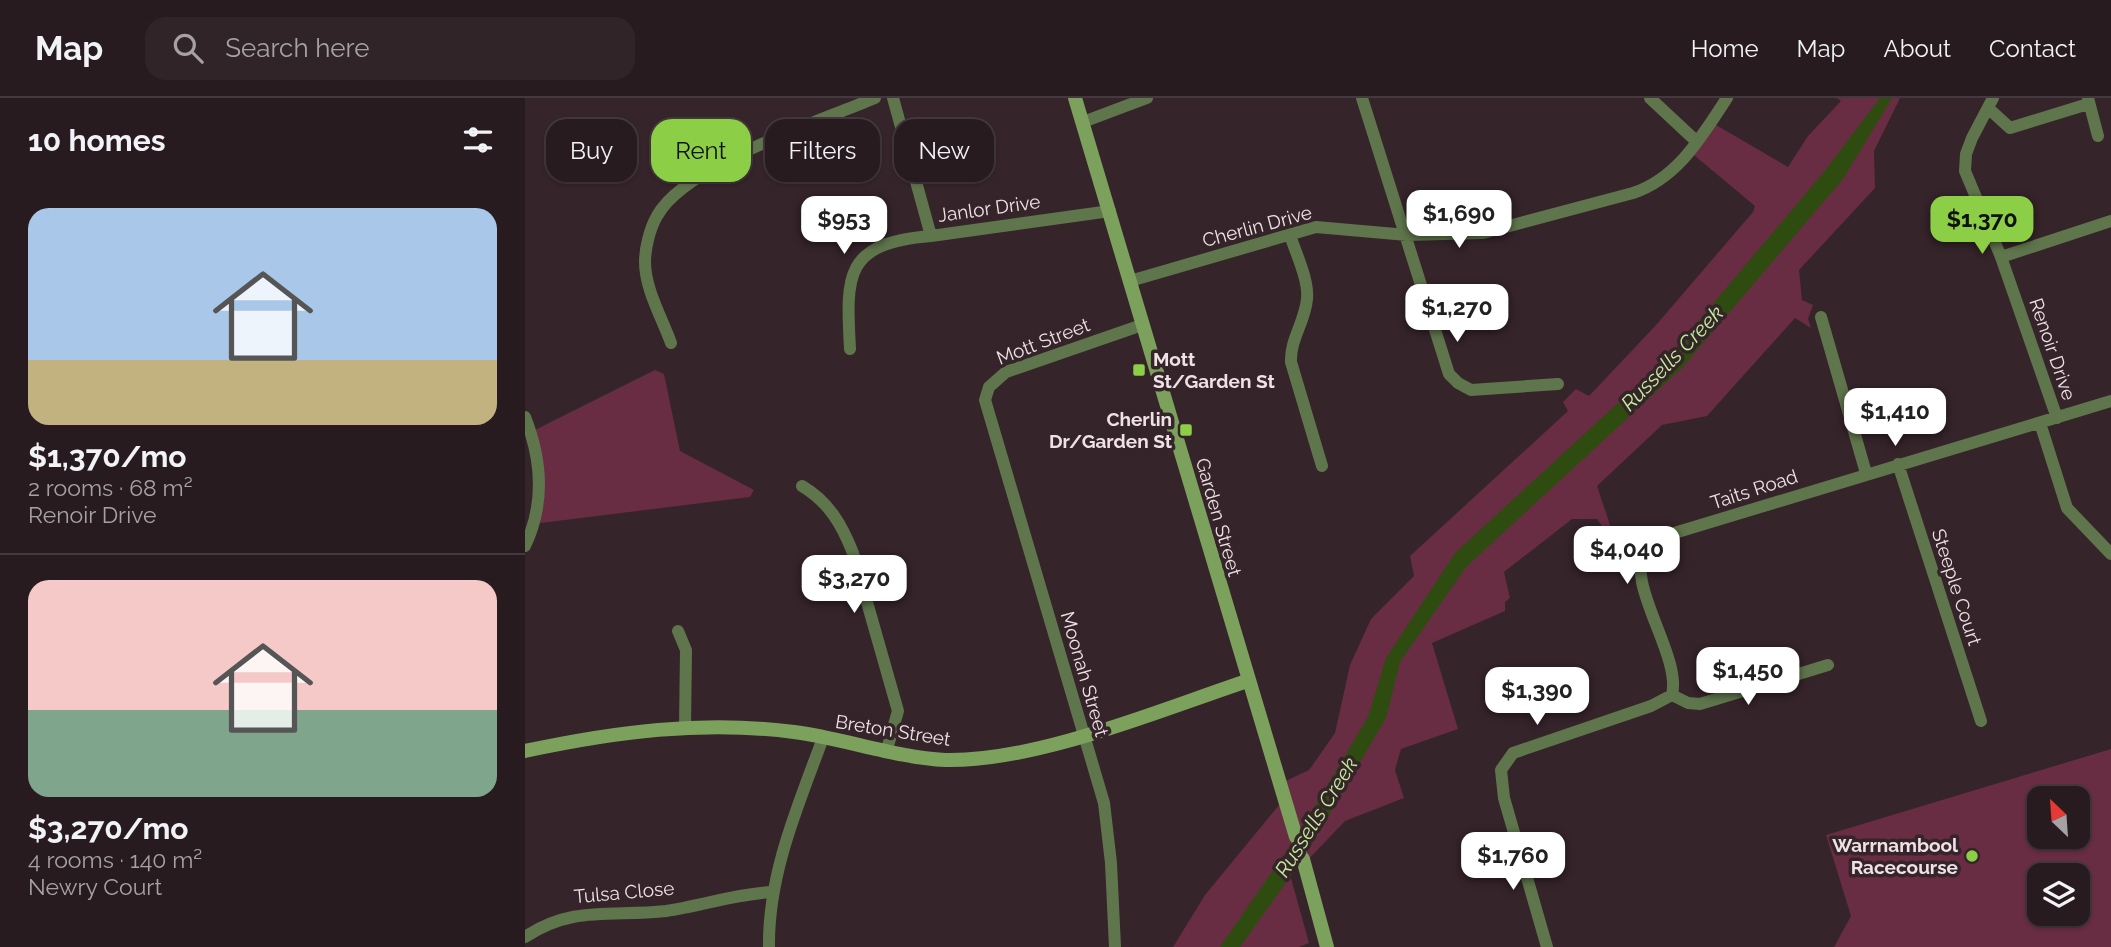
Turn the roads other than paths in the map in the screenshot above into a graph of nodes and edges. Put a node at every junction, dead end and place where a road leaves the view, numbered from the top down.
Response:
1 (875, 98) edge
2 (893, 98) edge
3 (1075, 98) edge
4 (1147, 98) edge
5 (1362, 98) edge
6 (1650, 98) edge
7 (1727, 98) edge
8 (2088, 101) edge
9 (1990, 103) edge
10 (1083, 122) junction
11 (2098, 136) dead end
12 (1696, 142) junction
13 (1111, 211) junction
14 (2111, 221) edge
15 (1407, 234) junction
16 (1290, 235) junction
17 (931, 236) junction
18 (2001, 257) junction
19 (1130, 281) junction
20 (1821, 317) dead end
21 (1142, 325) junction
22 (671, 343) dead end
23 (850, 349) dead end
24 (1558, 384) dead end
25 (2111, 401) edge
26 (525, 417) edge
27 (988, 417) joint
28 (2057, 418) junction
29 (2040, 423) junction
30 (1898, 464) junction
31 (1322, 466) dead end
32 (1866, 473) junction
33 (803, 486) dead end
34 (525, 546) edge
35 (2111, 554) edge
36 (678, 631) dead end
37 (1828, 665) dead end
38 (1248, 681) junction
39 (1672, 695) junction
40 (1980, 721) dead end
41 (685, 727) junction
42 (1082, 736) junction
43 (823, 738) junction
44 (887, 749) junction
45 (525, 751) edge
46 (772, 892) junction
47 (525, 937) edge
48 (769, 947) edge
49 (1115, 947) edge
50 (1327, 947) edge
51 (1546, 947) edge

1 - 22 street
2 - 17 street, Janlor Drive
3 - 10 street, Garden Street
4 - 10 street
5 - 15 street
6 - 12 street
7 - 12 street, Cherlin Drive
8 - 9 street
8 - 11 street
9 - 18 street, Renoir Drive
10 - 13 street, Garden Street
12 - 15 street, Cherlin Drive
13 - 17 street, Janlor Drive
13 - 19 street, Garden Street
14 - 18 street
15 - 16 street, Cherlin Drive
15 - 24 street
16 - 19 street, Cherlin Drive
16 - 31 street
17 - 23 street
18 - 28 street, Renoir Drive
19 - 21 street, Garden Street
20 - 32 street
21 - 27 street, Mott Street
21 - 38 street, Garden Street
25 - 28 street, Taits Road
26 - 34 street
27 - 42 street, Moonah Street
28 - 29 street, Taits Road
29 - 30 street, Taits Road
29 - 35 street
30 - 32 street, Taits Road
30 - 40 street, Steeple Court
32 - 39 street, Taits Road
33 - 44 street
36 - 41 street
37 - 39 street
38 - 42 street, Breton Street
38 - 50 street, Garden Street
39 - 51 street
41 - 43 street, Breton Street
41 - 45 street, Breton Street
42 - 44 street, Breton Street
42 - 49 street, Moonah Street
43 - 44 street, Breton Street
43 - 46 street
46 - 47 street, Tulsa Close
46 - 48 street

